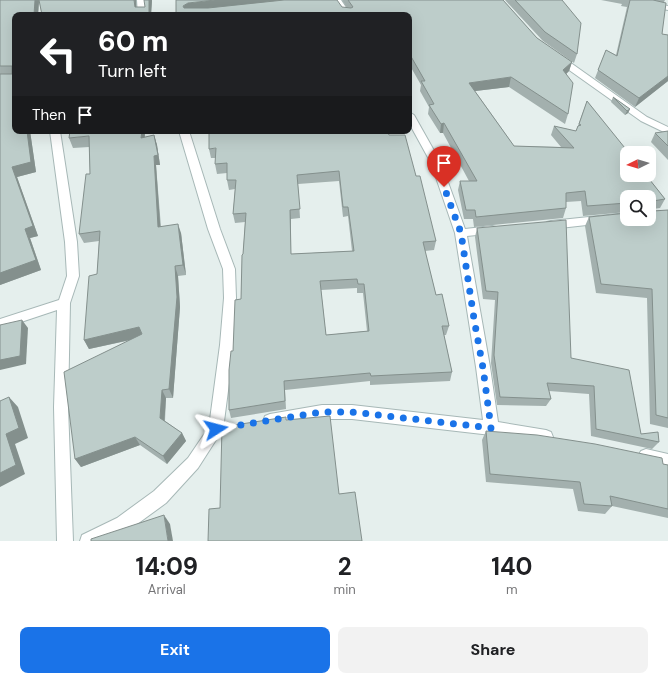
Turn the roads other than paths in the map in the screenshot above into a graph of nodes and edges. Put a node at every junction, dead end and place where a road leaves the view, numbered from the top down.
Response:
1 (141, 0) edge
2 (337, 0) edge
3 (631, 0) edge
4 (668, 8) edge
5 (142, 12) edge
6 (345, 12) edge
7 (551, 53) edge
8 (412, 120) edge
9 (668, 131) edge
10 (55, 134) edge
11 (185, 134) edge
12 (620, 218) edge
13 (540, 226) edge
14 (500, 229) edge
15 (461, 233) junction
16 (64, 303) junction
17 (0, 324) edge
18 (254, 423) edge
19 (491, 428) junction
20 (559, 439) edge
21 (632, 453) edge
22 (668, 461) edge
23 (65, 541) edge
24 (88, 541) edge

1 - 5 street
2 - 6 street
3 - 4 street
7 - 9 street
8 - 15 street
10 - 16 street
11 - 24 street
12 - 13 street
14 - 15 street
15 - 19 street
16 - 17 street
16 - 23 street
18 - 19 street
19 - 20 street
21 - 22 street

